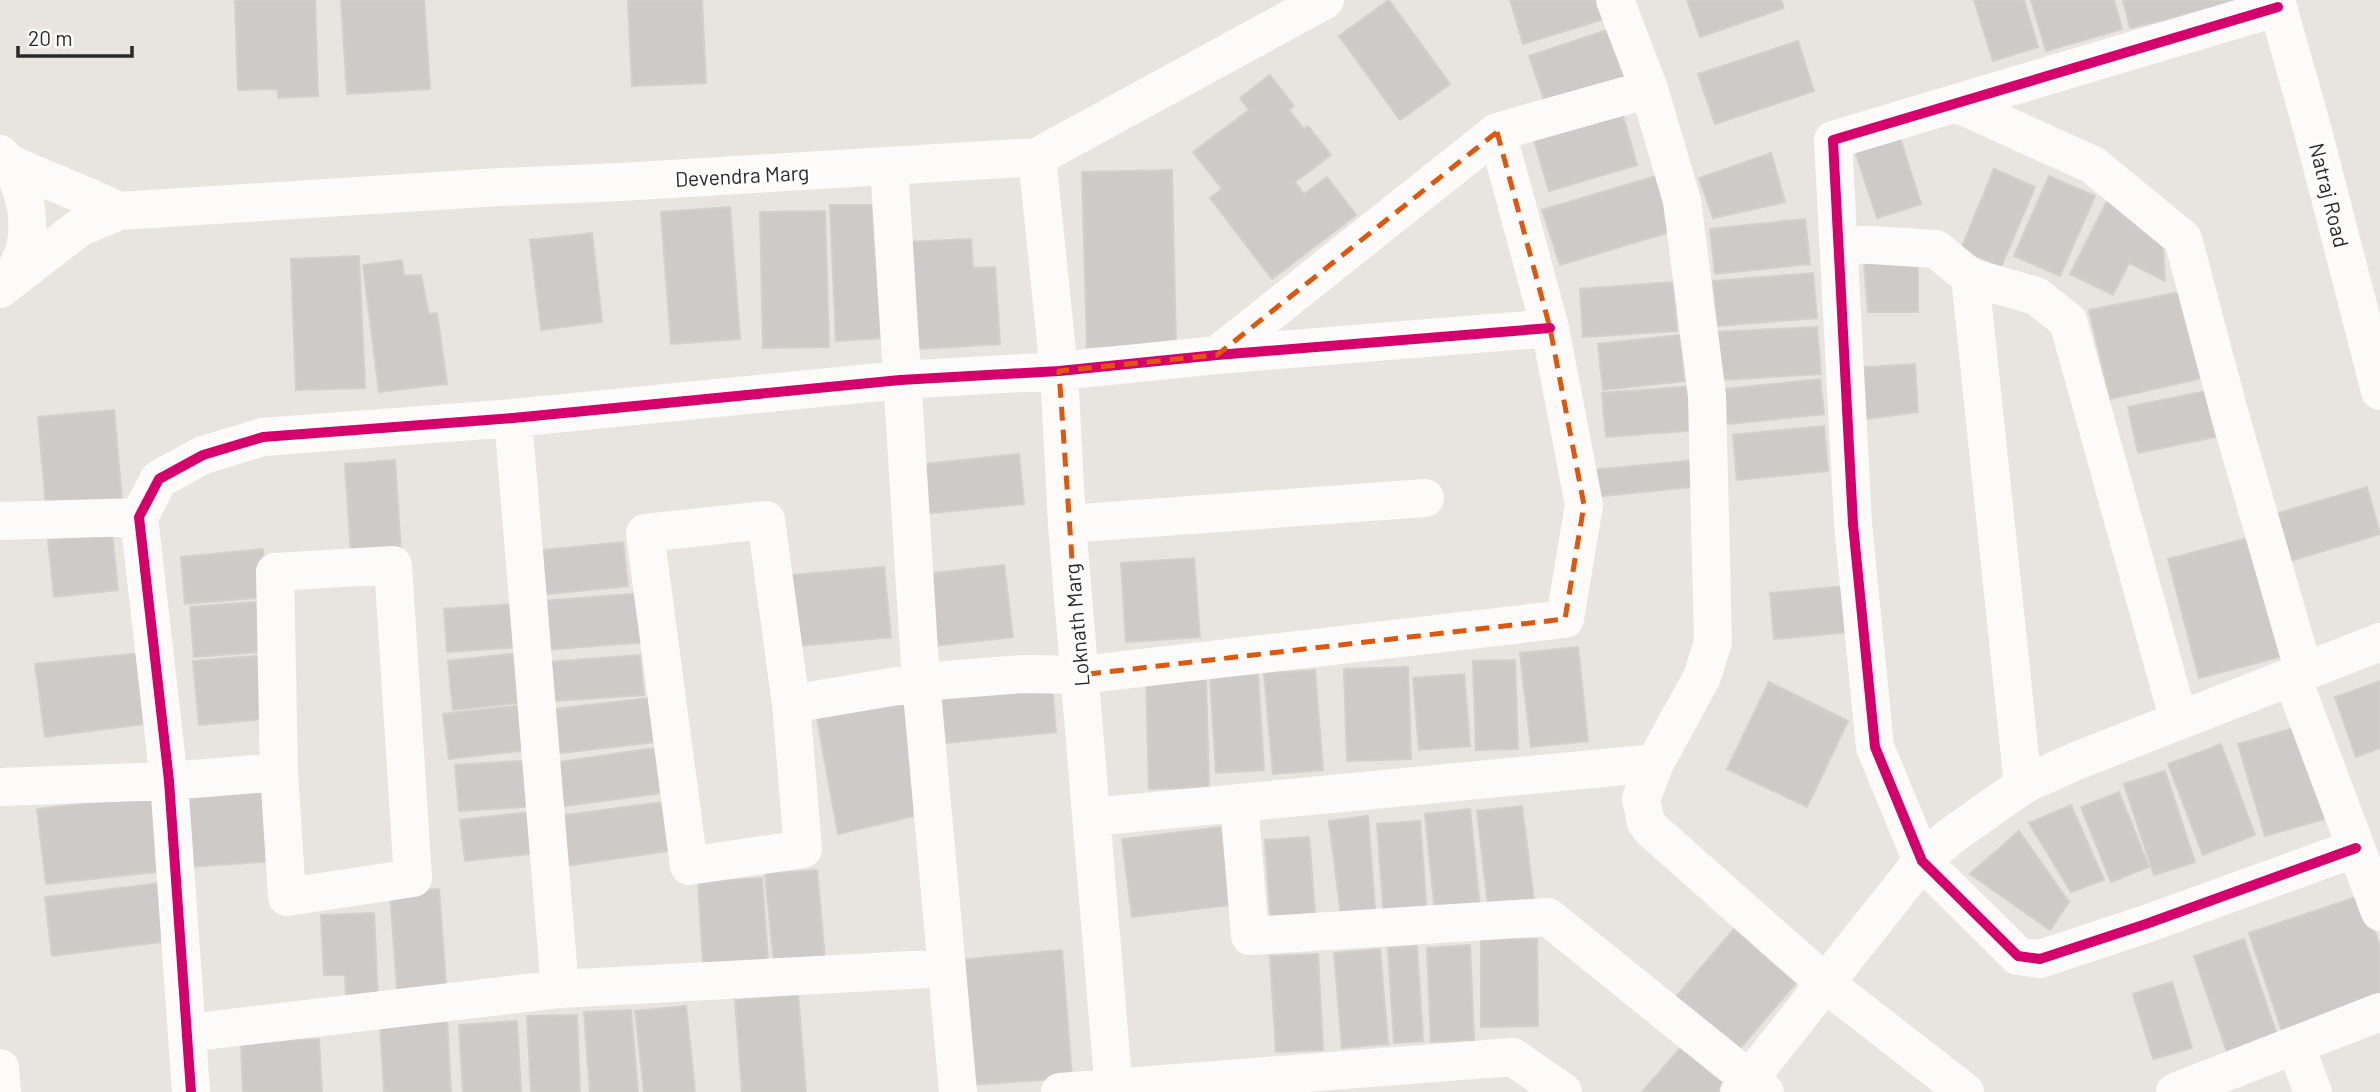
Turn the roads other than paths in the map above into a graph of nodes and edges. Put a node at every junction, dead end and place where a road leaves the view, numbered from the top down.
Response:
1 (1325, 0) edge
2 (1615, 0) edge
3 (2277, 4) edge
4 (1649, 89) junction
5 (1956, 103) junction
6 (1497, 132) junction
7 (1037, 157) junction
8 (4, 158) edge
9 (889, 166) junction
10 (119, 211) junction
11 (1838, 243) junction
12 (1970, 276) junction
13 (3, 289) edge
14 (1550, 328) junction
15 (1217, 355) junction
16 (1059, 371) junction
17 (900, 380) junction
18 (2380, 391) edge
19 (513, 418) junction
20 (1425, 498) dead end
21 (139, 517) junction
22 (0, 520) edge
23 (1067, 524) junction
24 (2380, 642) edge
25 (1080, 675) junction
26 (2298, 675) junction
27 (921, 682) junction
28 (791, 704) junction
29 (2179, 721) junction
30 (1655, 763) junction
31 (279, 772) junction
32 (169, 781) junction
33 (2023, 785) junction
34 (0, 788) edge
35 (1239, 803) junction
36 (1092, 817) junction
37 (2356, 848) junction
38 (1922, 861) junction
39 (2380, 912) edge
40 (947, 968) junction
41 (1826, 984) junction
42 (561, 989) junction
43 (2380, 1012) edge
44 (187, 1033) junction
45 (2295, 1045) junction
46 (0, 1068) edge
47 (1752, 1087) edge
48 (1114, 1089) edge
49 (2, 1092) edge
50 (191, 1092) edge
51 (958, 1092) edge
52 (1060, 1092) edge
53 (1563, 1092) edge
54 (1965, 1092) edge
55 (2175, 1092) edge
56 (2313, 1092) edge

1 - 7 street, Devendra Marg
2 - 4 street
3 - 5 street
3 - 18 street, Natraj Road
4 - 6 street
4 - 30 street
5 - 11 street
5 - 26 street
6 - 14 street
6 - 15 street
7 - 9 street, Devendra Marg
7 - 16 street, Loknath Marg
8 - 10 street
8 - 13 street
9 - 10 street, Devendra Marg
9 - 17 street
10 - 13 street, Devendra Marg
11 - 12 street
11 - 38 street
12 - 29 street
12 - 33 street
14 - 15 street
14 - 25 street
15 - 16 street
16 - 17 street
16 - 23 street, Loknath Marg
17 - 19 street
17 - 27 street
19 - 21 street
19 - 42 street
20 - 23 street
21 - 22 street
21 - 32 street
23 - 25 street, Loknath Marg
24 - 26 street
25 - 27 street
25 - 36 street, Loknath Marg
26 - 29 street
26 - 37 street
27 - 28 street
27 - 40 street
28 - 28 street
29 - 33 street
30 - 35 street
30 - 41 street
31 - 31 street
31 - 32 street
32 - 34 street
32 - 44 street
33 - 38 street
35 - 36 street
35 - 47 street
36 - 48 street, Loknath Marg
37 - 38 street
37 - 39 street
38 - 41 street
40 - 42 street
40 - 51 street
41 - 47 street
41 - 54 street
42 - 44 street
43 - 45 street
44 - 50 street
45 - 55 street
45 - 56 street
46 - 49 street
48 - 52 street
48 - 53 street

